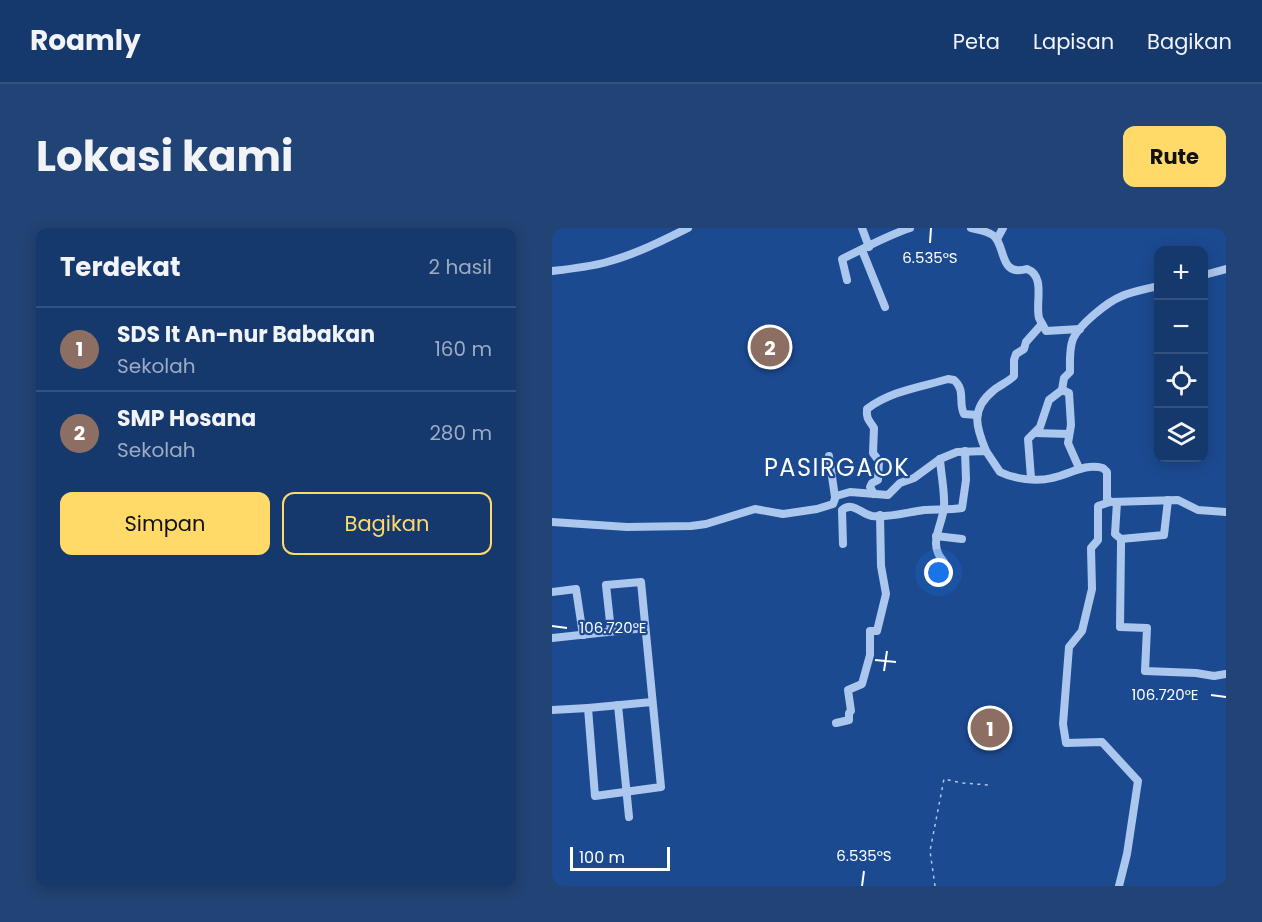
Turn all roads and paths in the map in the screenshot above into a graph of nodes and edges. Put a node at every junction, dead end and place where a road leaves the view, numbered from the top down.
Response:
1 (688, 228) edge
2 (862, 228) edge
3 (910, 228) edge
4 (971, 228) edge
5 (1003, 228) edge
6 (997, 239) junction
7 (866, 249) junction
8 (1226, 269) edge
9 (552, 271) edge
10 (1208, 274) edge
11 (847, 280) dead end
12 (1154, 287) edge
13 (885, 307) dead end
14 (1042, 324) junction
15 (1080, 329) junction
16 (1062, 390) junction
17 (977, 415) junction
18 (1035, 433) junction
19 (1069, 434) junction
20 (965, 451) junction
21 (986, 451) junction
22 (829, 456) dead end
23 (940, 459) junction
24 (1079, 468) junction
25 (1031, 478) junction
26 (874, 494) junction
27 (835, 498) junction
28 (1168, 500) junction
29 (1113, 502) junction
30 (944, 510) junction
31 (1226, 512) edge
32 (880, 515) junction
33 (552, 522) edge
34 (936, 536) junction
35 (962, 539) dead end
36 (1121, 539) junction
37 (843, 544) dead end
38 (944, 562) dead end
39 (552, 592) edge
40 (645, 627) junction
41 (611, 632) junction
42 (583, 635) junction
43 (552, 638) edge
44 (1226, 674) edge
45 (652, 702) junction
46 (618, 705) junction
47 (588, 708) junction
48 (552, 710) edge
49 (836, 723) dead end
50 (989, 784) dead end
51 (626, 792) junction
52 (629, 818) dead end
53 (935, 886) edge
54 (1119, 886) edge

1 - 9 street
2 - 7 street
3 - 7 street
4 - 6 street
5 - 6 street
6 - 14 street
7 - 11 street
7 - 13 street
8 - 10 street
12 - 15 street
14 - 15 street
14 - 17 street
15 - 16 street
16 - 18 street
16 - 19 street
17 - 21 street
17 - 26 street
18 - 19 street
18 - 25 street
19 - 24 street
20 - 21 street
20 - 23 street
20 - 30 street
21 - 25 street
22 - 27 street
23 - 26 street
23 - 30 street
24 - 25 street
24 - 29 street
26 - 27 street
27 - 33 street
28 - 29 street
28 - 31 street
28 - 36 street
29 - 36 street
29 - 54 street
30 - 32 street
30 - 34 street
32 - 37 street
32 - 49 street
34 - 35 street
34 - 38 street
36 - 44 street
39 - 42 street
40 - 41 street
40 - 41 street
40 - 45 street
41 - 42 street
42 - 43 street
45 - 46 street
45 - 51 street
46 - 47 street
46 - 51 street
47 - 48 street
47 - 51 street
50 - 53 path
51 - 52 street

